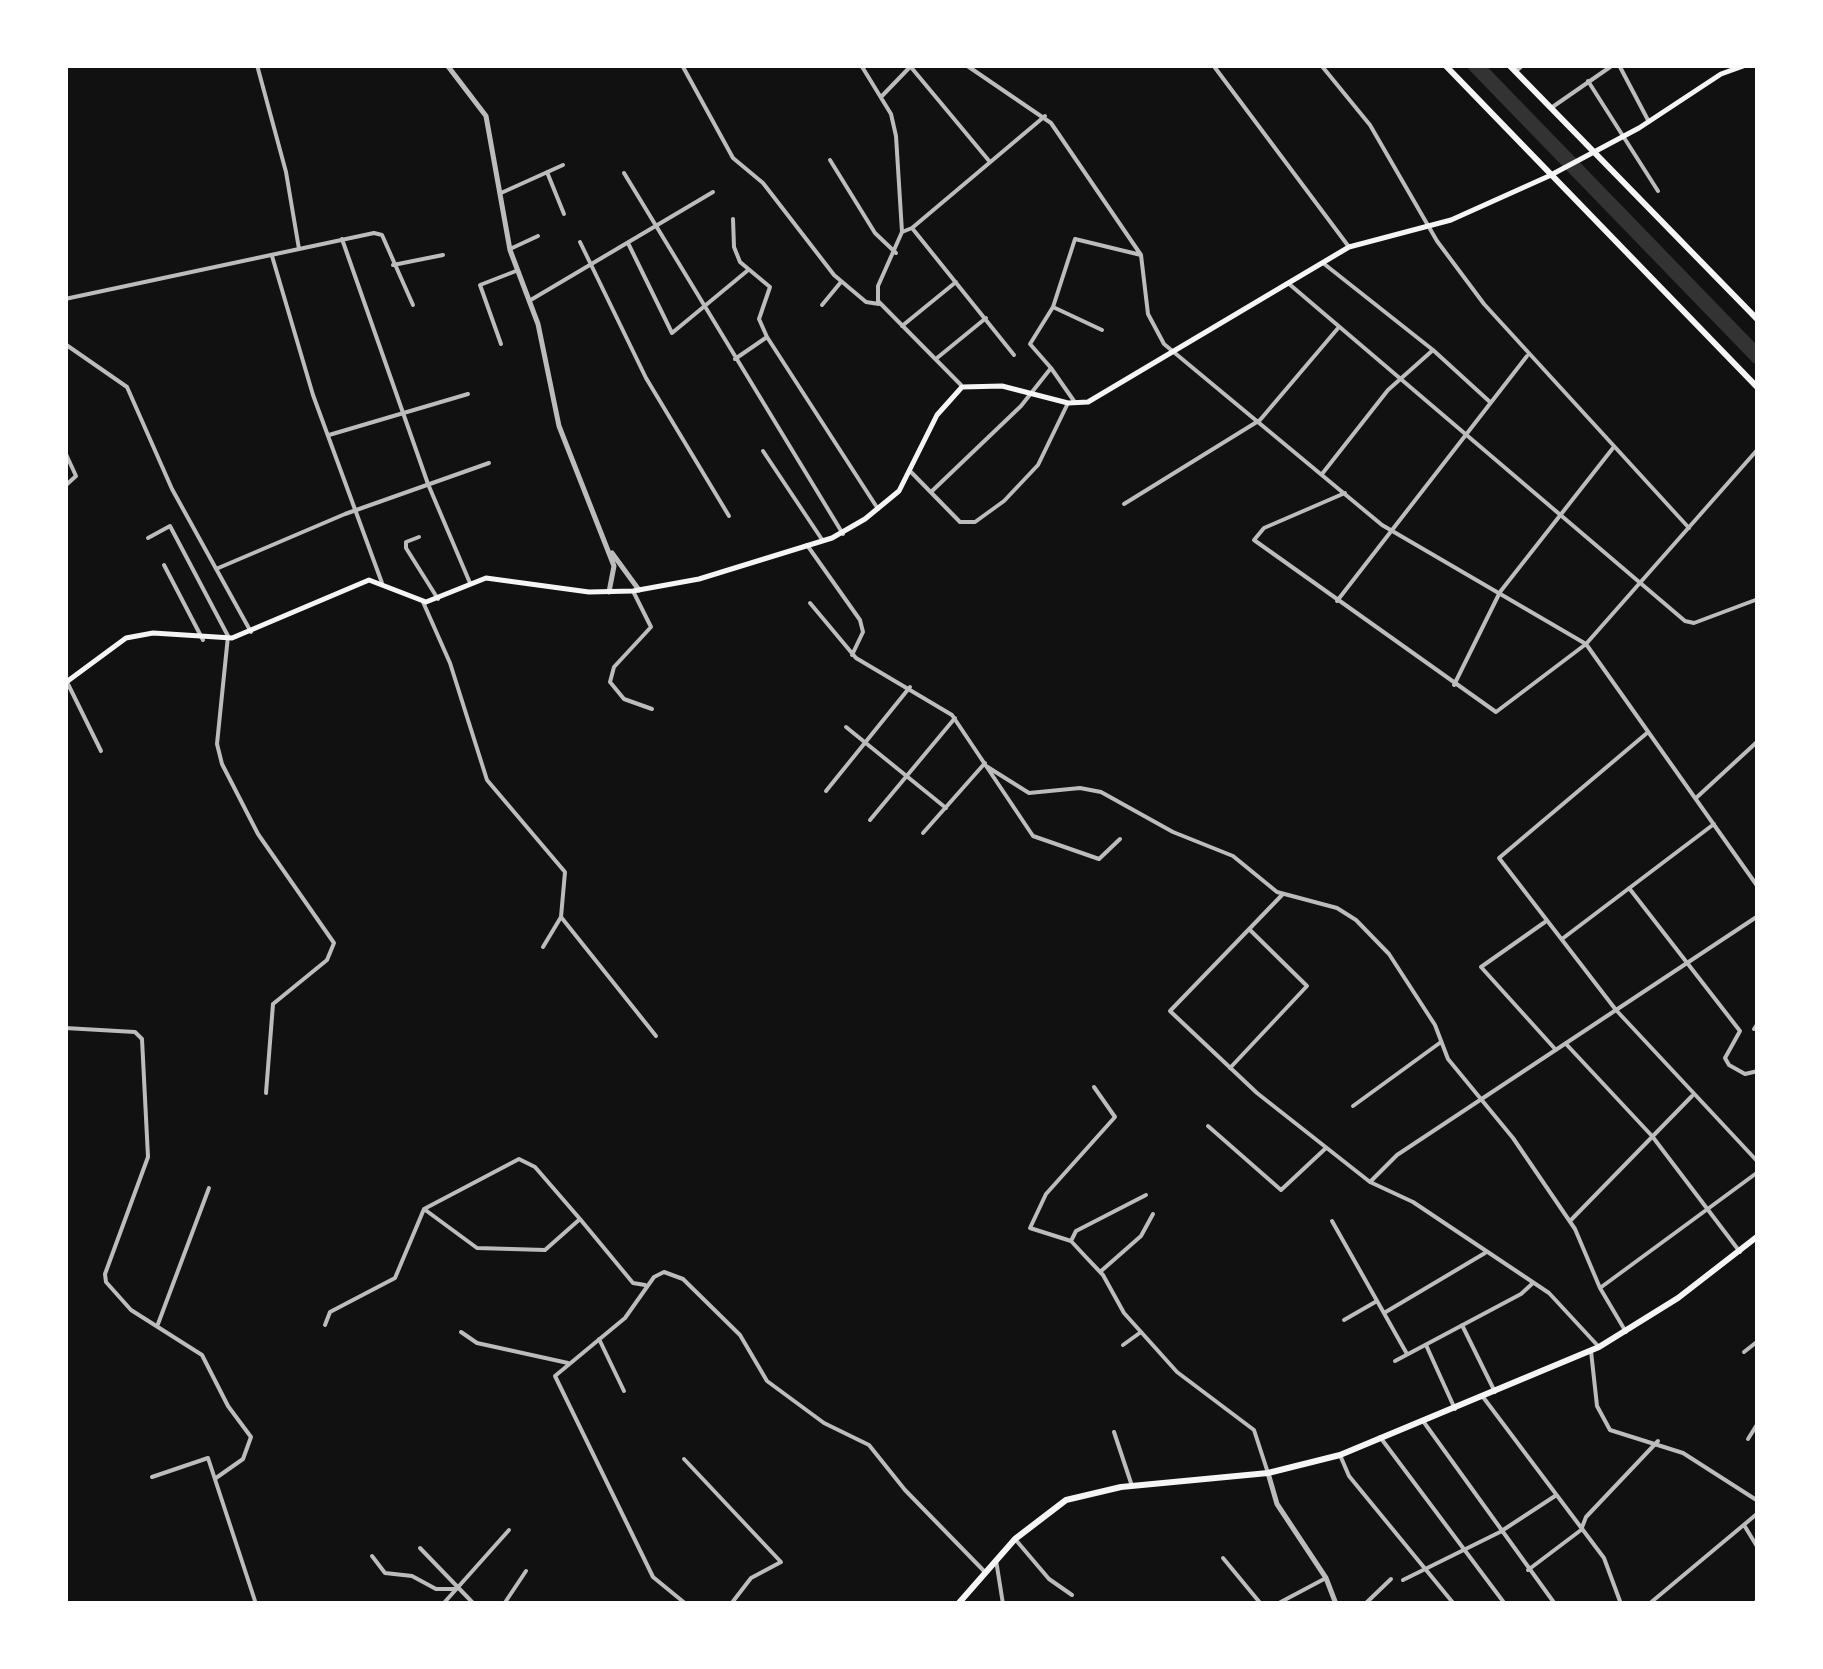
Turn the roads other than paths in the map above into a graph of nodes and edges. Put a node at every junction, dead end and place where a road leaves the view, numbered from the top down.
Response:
1 (256, 65) edge
2 (448, 65) edge
3 (682, 65) edge
4 (861, 65) edge
5 (966, 65) edge
6 (1213, 65) edge
7 (1321, 65) edge
8 (1444, 65) edge
9 (1523, 65) edge
10 (1616, 65) edge
11 (1746, 65) edge
12 (911, 66) edge
13 (1512, 68) edge
14 (1588, 81) junction
15 (881, 97) junction
16 (1551, 108) junction
17 (1045, 116) junction
18 (1649, 122) junction
19 (1625, 136) junction
20 (1591, 155) junction
21 (830, 160) dead end
22 (990, 162) junction
23 (564, 165) dead end
24 (547, 172) junction
25 (624, 173) dead end
26 (1552, 175) junction
27 (1658, 191) dead end
28 (713, 192) dead end
29 (501, 193) junction
30 (564, 214) dead end
31 (733, 218) dead end
32 (656, 226) junction
33 (1430, 227) junction
34 (912, 228) junction
35 (902, 232) junction
36 (538, 236) dead end
37 (342, 238) junction
38 (580, 242) dead end
39 (628, 243) junction
40 (510, 248) junction
41 (1349, 248) junction
42 (298, 249) junction
43 (896, 253) junction
44 (443, 255) dead end
45 (1141, 255) junction
46 (272, 256) junction
47 (1323, 262) junction
48 (590, 265) junction
49 (393, 266) junction
50 (516, 271) junction
51 (747, 271) junction
52 (842, 282) junction
53 (956, 282) junction
54 (1288, 283) junction
55 (65, 299) edge
56 (529, 302) junction
57 (879, 304) junction
58 (414, 305) dead end
59 (822, 306) dead end
60 (1053, 306) junction
61 (706, 307) junction
62 (986, 318) junction
63 (1758, 320) edge
64 (902, 326) junction
65 (1339, 327) junction
66 (1102, 330) dead end
67 (768, 337) junction
68 (501, 344) dead end
69 (68, 346) edge
70 (1433, 350) junction
71 (1174, 353) junction
72 (1014, 355) dead end
73 (1527, 356) junction
74 (65, 358) edge
75 (937, 358) junction
76 (736, 359) junction
77 (1051, 368) junction
78 (1399, 380) junction
79 (962, 386) junction
80 (1758, 388) edge
81 (1034, 393) junction
82 (468, 394) dead end
83 (1490, 402) junction
84 (1068, 404) junction
85 (1076, 404) junction
86 (403, 414) junction
87 (1260, 420) junction
88 (328, 435) junction
89 (1464, 436) junction
90 (1614, 448) junction
91 (1758, 449) edge
92 (763, 450) dead end
93 (65, 452) edge
94 (490, 463) dead end
95 (910, 471) junction
96 (1322, 474) junction
97 (428, 484) junction
98 (65, 486) edge
99 (931, 492) junction
100 (1345, 493) junction
101 (1124, 504) dead end
102 (356, 509) junction
103 (878, 510) junction
104 (730, 516) dead end
105 (1559, 516) junction
106 (1690, 528) junction
107 (1390, 532) junction
108 (843, 534) junction
109 (420, 537) dead end
110 (148, 538) dead end
111 (823, 541) junction
112 (807, 545) junction
113 (610, 550) junction
114 (164, 565) dead end
115 (216, 569) junction
116 (382, 582) junction
117 (1640, 582) junction
118 (470, 583) junction
119 (636, 591) junction
120 (1500, 592) junction
121 (609, 593) junction
122 (438, 600) junction
123 (1758, 600) edge
124 (1337, 601) junction
125 (423, 602) junction
126 (810, 602) dead end
127 (250, 632) junction
128 (228, 639) junction
129 (204, 640) junction
130 (1586, 644) junction
131 (852, 655) junction
132 (66, 682) edge
133 (1454, 685) junction
134 (910, 687) junction
135 (652, 710) dead end
136 (955, 718) junction
137 (846, 727) dead end
138 (1649, 732) junction
139 (1758, 740) edge
140 (866, 742) junction
141 (100, 752) dead end
142 (986, 764) junction
143 (908, 776) junction
144 (826, 791) dead end
145 (1696, 798) junction
146 (946, 808) junction
147 (870, 820) dead end
148 (1714, 824) junction
149 (923, 833) dead end
150 (1120, 839) dead end
151 (1758, 887) edge
152 (1629, 888) junction
153 (1282, 894) junction
154 (1758, 916) edge
155 (561, 917) junction
156 (1546, 921) junction
157 (1249, 929) junction
158 (1561, 939) junction
159 (543, 947) dead end
160 (1685, 961) junction
161 (1616, 1010) junction
162 (65, 1028) edge
163 (656, 1036) dead end
164 (1441, 1042) junction
165 (1566, 1044) junction
166 (1556, 1050) junction
167 (1230, 1068) junction
168 (1758, 1071) edge
169 (1094, 1087) dead end
170 (266, 1094) dead end
171 (1692, 1096) junction
172 (1482, 1099) junction
173 (1353, 1106) dead end
174 (1208, 1126) dead end
175 (1652, 1136) junction
176 (1326, 1148) junction
177 (1758, 1162) edge
178 (1758, 1172) edge
179 (1370, 1182) junction
180 (208, 1188) dead end
181 (1146, 1195) dead end
182 (1708, 1208) junction
183 (424, 1209) junction
184 (1153, 1214) dead end
185 (580, 1219) junction
186 (1332, 1221) dead end
187 (1570, 1222) junction
188 (1758, 1236) edge
189 (1071, 1242) junction
190 (1740, 1252) junction
191 (1486, 1253) junction
192 (1100, 1272) junction
193 (1533, 1283) junction
194 (648, 1284) junction
195 (1600, 1288) junction
196 (1377, 1301) junction
197 (1384, 1313) junction
198 (1344, 1320) dead end
199 (158, 1324) junction
200 (325, 1325) dead end
201 (1462, 1325) junction
202 (461, 1332) dead end
203 (1140, 1332) junction
204 (1626, 1332) junction
205 (599, 1339) junction
206 (1758, 1341) edge
207 (1425, 1344) junction
208 (1123, 1345) dead end
209 (1595, 1349) junction
210 (1744, 1352) dead end
211 (1407, 1354) junction
212 (1395, 1360) dead end
213 (568, 1363) junction
214 (624, 1390) dead end
215 (1495, 1392) junction
216 (1483, 1398) junction
217 (1455, 1408) junction
218 (1424, 1421) junction
219 (1758, 1423) edge
220 (1114, 1432) dead end
221 (1380, 1438) junction
222 (1748, 1439) dead end
223 (1658, 1441) junction
224 (1340, 1455) junction
225 (684, 1459) dead end
226 (1268, 1473) junction
227 (152, 1477) dead end
228 (216, 1478) junction
229 (1132, 1486) junction
230 (1555, 1496) junction
231 (1758, 1502) edge
232 (1758, 1513) edge
233 (1744, 1525) junction
234 (509, 1530) dead end
235 (1581, 1530) junction
236 (1500, 1532) junction
237 (1016, 1539) junction
238 (420, 1548) dead end
239 (1758, 1548) edge
240 (1464, 1550) junction
241 (372, 1556) dead end
242 (1223, 1558) dead end
243 (996, 1560) junction
244 (1426, 1568) junction
245 (1528, 1570) junction
246 (526, 1571) dead end
247 (985, 1572) junction
248 (1326, 1578) junction
249 (1391, 1579) dead end
250 (1403, 1580) dead end
251 (458, 1589) junction
252 (1072, 1595) dead end
253 (256, 1604) edge
254 (442, 1604) edge
255 (474, 1604) edge
256 (504, 1604) edge
257 (686, 1604) edge
258 (731, 1604) edge
259 (958, 1604) edge
260 (1003, 1604) edge
261 (1260, 1604) edge
262 (1278, 1604) edge
263 (1336, 1604) edge
264 (1365, 1604) edge
265 (1453, 1604) edge
266 (1505, 1604) edge
267 (1555, 1604) edge
268 (1621, 1604) edge
269 (1650, 1604) edge

1 - 42 street
2 - 29 street
3 - 52 street
4 - 15 street
5 - 17 street
6 - 41 street
7 - 33 street
8 - 26 main road
9 - 13 street
10 - 14 street
10 - 18 street
11 - 18 main road
12 - 15 street
12 - 22 street
13 - 16 main road
14 - 16 street
14 - 19 street
15 - 35 street
16 - 20 main road
17 - 22 street
17 - 45 street
18 - 19 main road
19 - 20 main road
19 - 27 street
20 - 26 main road
20 - 63 main road
21 - 43 street
22 - 34 street
23 - 24 street
24 - 29 street
24 - 30 street
25 - 32 street
26 - 33 main road
26 - 80 main road
28 - 32 street
29 - 40 street
31 - 51 street
32 - 39 street
32 - 61 street
33 - 41 main road
33 - 73 street
34 - 35 street
34 - 53 street
35 - 43 street
36 - 40 street
37 - 42 street
37 - 49 street
37 - 86 street
38 - 48 street
39 - 48 street
39 - 61 street
40 - 50 street
41 - 47 main road
42 - 46 street
43 - 57 street
44 - 49 street
45 - 60 street
45 - 71 street
46 - 55 street
46 - 88 street
47 - 54 main road
47 - 70 street
48 - 56 street
48 - 104 street
49 - 58 street
50 - 56 street
50 - 68 street
51 - 61 street
51 - 67 street
52 - 57 street
52 - 59 street
53 - 62 street
53 - 64 street
54 - 65 street
54 - 71 main road
56 - 113 street
57 - 64 street
60 - 66 street
60 - 77 street
61 - 76 street
62 - 72 street
62 - 75 street
64 - 75 street
65 - 78 street
65 - 87 street
67 - 76 street
67 - 103 street
69 - 74 street
69 - 115 street
70 - 78 street
70 - 83 street
71 - 85 main road
71 - 87 street
73 - 83 street
73 - 90 street
75 - 79 street
76 - 108 street
77 - 81 street
77 - 85 street
78 - 89 street
78 - 96 street
79 - 81 main road
79 - 95 main road
81 - 84 main road
81 - 99 street
82 - 86 street
83 - 89 street
84 - 85 main road
84 - 99 street
86 - 88 street
86 - 97 street
87 - 96 street
87 - 101 street
88 - 102 street
89 - 105 street
89 - 107 street
90 - 105 street
90 - 106 street
91 - 106 street
92 - 111 street
93 - 98 street
94 - 97 street
95 - 99 street
95 - 103 main road
96 - 100 street
97 - 102 street
97 - 118 street
100 - 107 street
100 - 124 street
102 - 115 street
102 - 116 street
103 - 108 main road
105 - 117 street
105 - 120 street
106 - 117 street
107 - 120 street
107 - 124 street
108 - 111 main road
109 - 122 street
110 - 128 street
111 - 112 main road
112 - 119 main road
112 - 131 street
113 - 119 street
113 - 121 street
114 - 129 street
115 - 127 street
116 - 125 main road
116 - 127 main road
117 - 123 street
117 - 130 street
118 - 121 main road
118 - 122 main road
119 - 121 main road
119 - 135 street
120 - 130 street
120 - 133 street
122 - 125 main road
124 - 133 street
125 - 155 street
126 - 131 street
127 - 128 main road
128 - 129 main road
128 - 170 street
129 - 132 main road
130 - 133 street
130 - 138 street
131 - 134 street
132 - 141 street
134 - 136 street
134 - 140 street
136 - 142 street
136 - 143 street
137 - 140 street
138 - 145 street
138 - 156 street
139 - 145 street
140 - 143 street
140 - 144 street
142 - 146 street
142 - 150 street
142 - 153 street
143 - 146 street
143 - 147 street
145 - 148 street
146 - 149 street
148 - 151 street
148 - 152 street
152 - 158 street
152 - 160 street
153 - 157 street
153 - 164 street
154 - 160 street
155 - 159 street
155 - 163 street
156 - 158 street
156 - 166 street
157 - 167 street
157 - 167 street
158 - 161 street
160 - 161 street
160 - 168 street
161 - 165 street
161 - 171 street
162 - 199 street
164 - 172 street
164 - 173 street
165 - 166 street
165 - 175 street
166 - 172 street
167 - 176 street
169 - 189 street
171 - 175 street
171 - 177 street
172 - 179 street
172 - 187 street
174 - 176 street
175 - 182 street
175 - 187 street
176 - 179 street
178 - 182 street
179 - 191 street
180 - 199 street
181 - 189 street
182 - 190 street
182 - 195 street
183 - 185 street
183 - 185 street
183 - 200 street
184 - 192 street
185 - 194 street
186 - 196 street
187 - 195 street
188 - 190 main road
189 - 192 street
190 - 204 main road
191 - 193 street
191 - 197 street
192 - 203 street
193 - 201 street
193 - 209 street
194 - 205 street
194 - 247 street
195 - 204 street
196 - 197 street
196 - 198 street
197 - 211 street
199 - 228 street
201 - 207 street
201 - 215 street
202 - 213 street
203 - 208 street
203 - 226 street
204 - 209 main road
205 - 213 street
205 - 214 street
206 - 210 street
207 - 211 street
207 - 217 street
209 - 215 main road
209 - 223 street
211 - 212 street
213 - 257 street
215 - 216 main road
216 - 217 main road
216 - 230 street
217 - 218 main road
218 - 221 main road
218 - 236 street
219 - 222 street
220 - 229 street
221 - 224 main road
221 - 240 street
223 - 231 street
223 - 235 street
224 - 226 main road
224 - 244 street
225 - 258 street
226 - 229 main road
226 - 248 street
227 - 228 street
228 - 253 street
229 - 237 main road
230 - 235 street
230 - 236 street
232 - 233 street
233 - 239 street
233 - 269 street
234 - 251 street
235 - 245 street
235 - 268 street
236 - 240 street
236 - 245 street
237 - 243 main road
237 - 252 street
238 - 251 street
240 - 244 street
240 - 266 street
241 - 251 street
242 - 261 street
243 - 247 main road
243 - 260 street
244 - 250 street
244 - 265 street
245 - 267 street
246 - 256 street
247 - 259 main road
248 - 262 street
248 - 263 street
249 - 264 street
251 - 254 street
251 - 255 street

